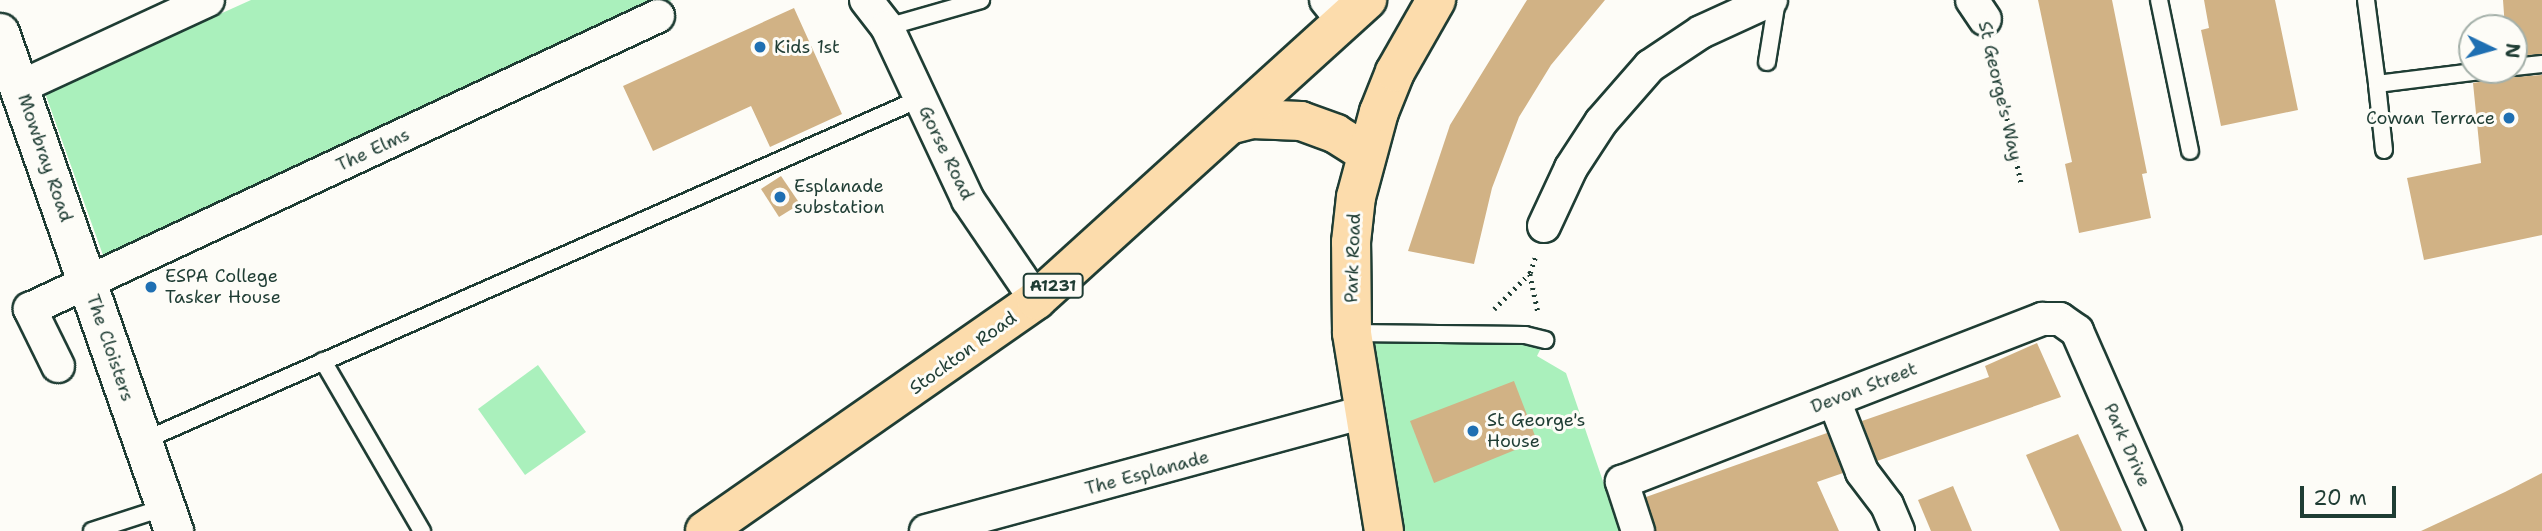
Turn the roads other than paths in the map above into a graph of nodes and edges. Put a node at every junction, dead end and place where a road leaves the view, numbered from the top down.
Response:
1 (208, 0) edge
2 (866, 0) edge
3 (981, 0) edge
4 (1436, 0) edge
5 (1771, 0) edge
6 (1777, 0) edge
7 (2159, 0) edge
8 (2365, 0) edge
9 (1345, 7) edge
10 (659, 16) dead end
11 (887, 27) junction
12 (0, 33) edge
13 (1767, 62) dead end
14 (2458, 74) edge
15 (2377, 84) junction
16 (20, 87) junction
17 (919, 99) junction
18 (1233, 124) junction
19 (2384, 149) dead end
20 (2190, 151) dead end
21 (1366, 153) junction
22 (1544, 226) road end
23 (88, 284) junction
24 (1037, 300) junction
25 (1352, 332) junction
26 (1545, 341) road end
27 (2089, 359) joint
28 (323, 361) junction
29 (58, 366) dead end
30 (1834, 400) junction
31 (1367, 411) junction
32 (143, 441) junction
33 (170, 519) edge
34 (92, 531) edge
35 (422, 531) edge
36 (705, 531) edge
37 (926, 531) edge
38 (1384, 531) edge
39 (1638, 531) edge
40 (1898, 531) edge
41 (2165, 531) edge

1 - 16 street
2 - 11 street, Gorse Road
3 - 11 lane
4 - 21 highway, Park Road
5 - 22 street
6 - 13 lane
7 - 20 lane
8 - 15 lane
9 - 18 highway, Stockton Road / A1231
10 - 23 street, The Elms
11 - 17 street, Gorse Road
12 - 16 street, Mowbray Road
14 - 15 lane
15 - 19 lane
16 - 23 street, Mowbray Road
17 - 24 street, Gorse Road
17 - 28 lane
18 - 21 highway
18 - 24 highway, Stockton Road / A1231
21 - 25 highway, Park Road
23 - 29 street, The Cloisters
23 - 32 street, The Cloisters
24 - 36 highway, Stockton Road / A1231
25 - 26 lane
25 - 31 highway, Park Road
27 - 30 street, Devon Street
27 - 41 street, Park Drive
28 - 32 lane
28 - 35 lane
30 - 39 street, Devon Street
30 - 40 street
31 - 37 street, The Esplanade
31 - 38 highway, Park Road
32 - 33 street, The Cloisters
33 - 34 lane

